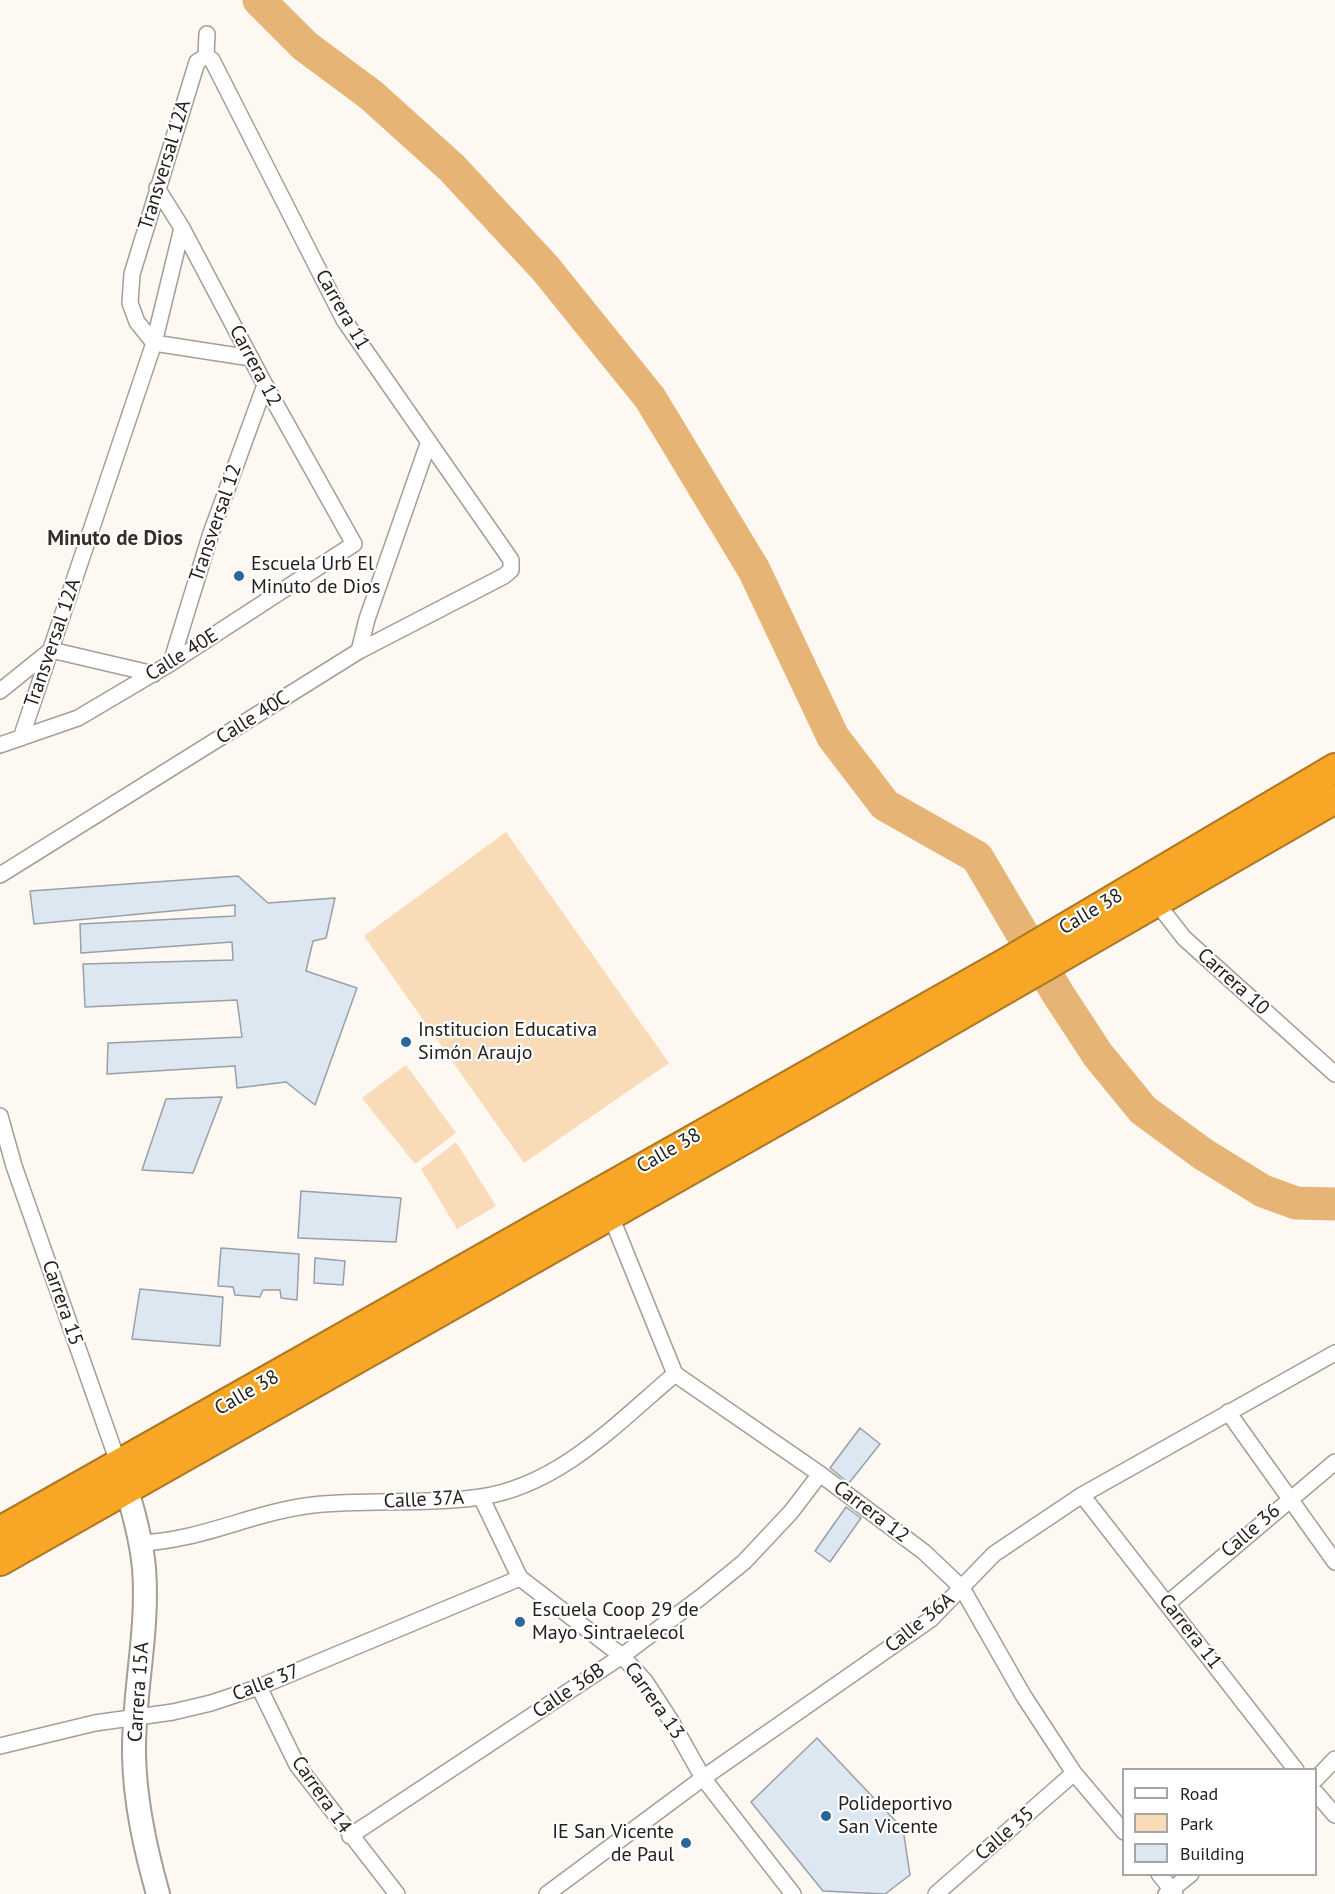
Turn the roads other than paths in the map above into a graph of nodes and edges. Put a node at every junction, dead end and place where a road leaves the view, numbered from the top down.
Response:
1 (207, 34) dead end
2 (206, 56) junction
3 (157, 188) junction
4 (182, 228) junction
5 (154, 343) junction
6 (251, 358) junction
7 (265, 385) junction
8 (428, 444) junction
9 (354, 544) joint
10 (511, 570) joint
11 (51, 650) junction
12 (359, 651) junction
13 (171, 663) junction
14 (154, 674) junction
15 (0, 691) edge
16 (21, 738) junction
17 (0, 745) edge
18 (1335, 768) edge
19 (1335, 799) edge
20 (0, 875) edge
21 (1149, 892) junction
22 (1013, 972) junction
23 (1335, 1074) edge
24 (0, 1116) edge
25 (7, 1167) edge
26 (610, 1214) junction
27 (1335, 1353) edge
28 (675, 1374) junction
29 (1228, 1412) junction
30 (1335, 1462) edge
31 (820, 1474) junction
32 (123, 1477) junction
33 (1082, 1495) junction
34 (481, 1497) junction
35 (1288, 1499) junction
36 (0, 1531) edge
37 (140, 1544) junction
38 (0, 1561) edge
39 (1335, 1562) edge
40 (520, 1578) junction
41 (962, 1588) junction
42 (1168, 1603) junction
43 (622, 1656) junction
44 (259, 1687) junction
45 (135, 1718) junction
46 (0, 1746) edge
47 (1335, 1759) edge
48 (1294, 1768) edge
49 (1074, 1773) junction
50 (704, 1778) junction
51 (1317, 1778) edge
52 (1317, 1794) edge
53 (1335, 1815) edge
54 (1122, 1830) edge
55 (350, 1836) junction
56 (1160, 1876) edge
57 (1190, 1876) edge
58 (1171, 1893) edge
59 (158, 1894) edge
60 (397, 1894) edge
61 (547, 1894) edge
62 (793, 1894) edge
63 (936, 1894) edge

1 - 2 street
2 - 3 street, Transversal 12A
2 - 8 street, Carrera 11
3 - 4 street, Carrera 12
3 - 5 street, Transversal 12A
4 - 5 street, Transversal 12A
4 - 6 street, Carrera 12
5 - 6 street
5 - 11 street, Transversal 12A
6 - 7 street, Carrera 12
7 - 9 street, Carrera 12
7 - 13 street, Transversal 12
8 - 10 street, Carrera 11
8 - 12 street
9 - 13 street, Calle 40E
10 - 12 street, Calle 40C
11 - 14 street
11 - 15 street
11 - 16 street, Transversal 12A
12 - 20 street, Calle 40C
13 - 14 street, Calle 40E
14 - 16 street, Calle 40E
16 - 17 street, Calle 40E
18 - 21 highway, Calle 38
19 - 21 highway, Calle 38
21 - 22 highway, Calle 38
21 - 23 street, Carrera 10
22 - 26 highway, Calle 38
22 - 32 highway, Calle 38
24 - 25 street, Carrera 15
25 - 32 street, Carrera 15
26 - 28 street
26 - 32 highway, Calle 38
27 - 29 street, Calle 36A
28 - 31 street, Carrera 12
28 - 34 street, Calle 37A
29 - 33 street, Calle 36A
29 - 35 street
30 - 35 street, Calle 36
31 - 41 street, Carrera 12
31 - 43 street, Calle 36B
32 - 36 highway, Calle 38
32 - 37 street, Carrera 15A
32 - 38 highway, Calle 38
33 - 41 street, Calle 36A
33 - 42 street, Carrera 11
34 - 37 street, Calle 37A
34 - 40 street, Carrera 13
35 - 39 street
35 - 42 street, Calle 36
37 - 45 street, Carrera 15A
40 - 43 street, Carrera 13
40 - 44 street, Calle 37
41 - 49 street, Carrera 12
41 - 50 street, Calle 36A
42 - 48 street, Carrera 11
43 - 50 street, Carrera 13
43 - 55 street, Calle 36B
44 - 45 street, Calle 37
44 - 55 street, Carrera 14
45 - 46 street, Calle 37
45 - 59 street, Carrera 15A
47 - 51 street
49 - 54 street, Carrera 12
49 - 63 street, Calle 35
50 - 61 street, Calle 36A
50 - 62 street, Carrera 13
52 - 53 street
55 - 60 street, Carrera 14
56 - 58 street
57 - 58 street

